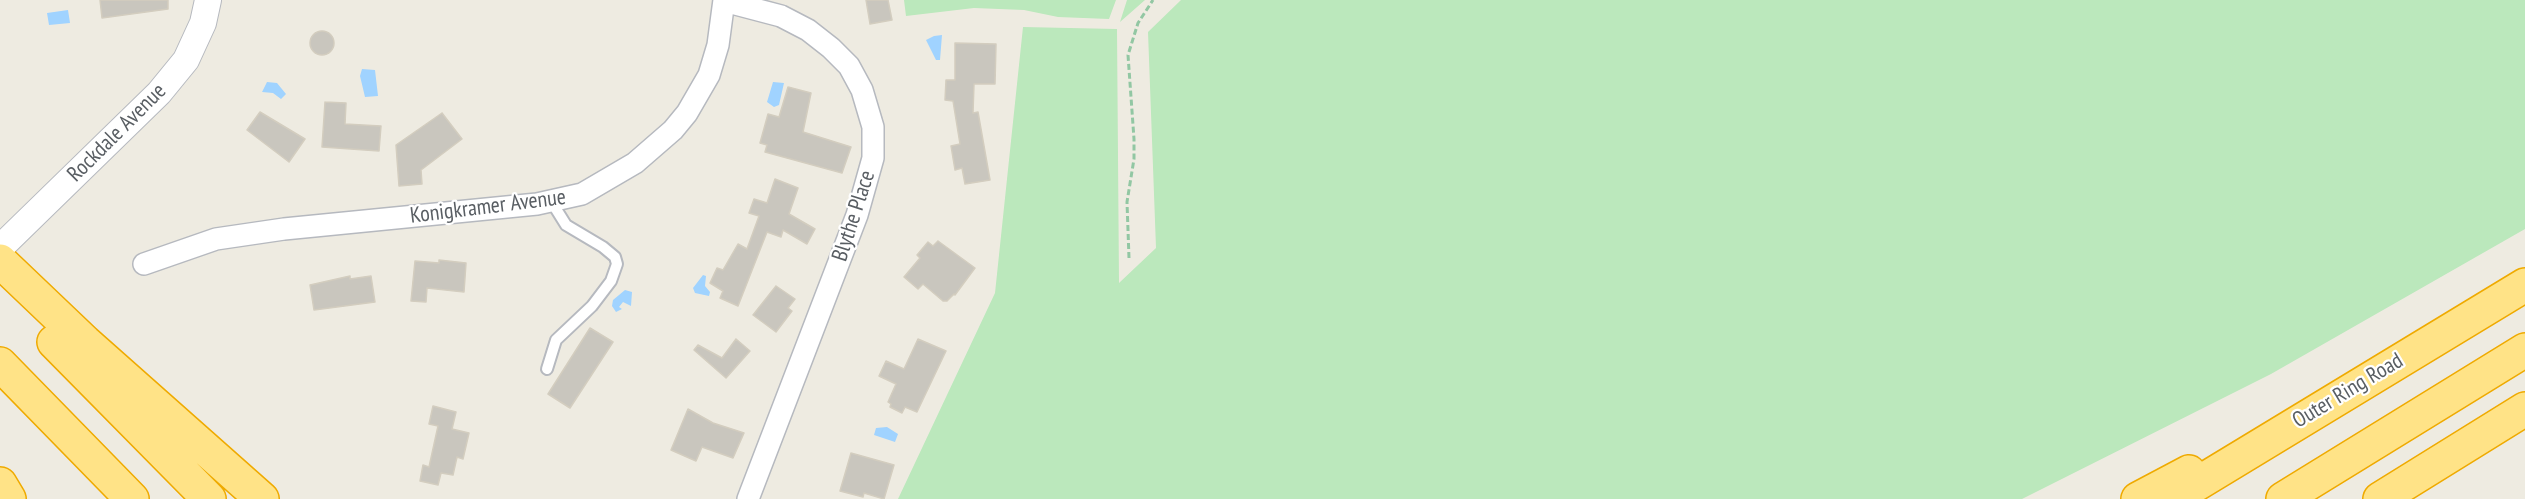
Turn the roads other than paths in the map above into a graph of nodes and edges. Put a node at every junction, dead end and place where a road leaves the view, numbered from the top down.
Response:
1 (208, 0) edge
2 (724, 1) edge
3 (551, 201) junction
4 (0, 248) edge
5 (0, 261) edge
6 (144, 264) dead end
7 (2525, 285) edge
8 (0, 287) edge
9 (2525, 350) edge
10 (2402, 358) junction
11 (0, 364) edge
12 (547, 369) dead end
13 (2525, 409) edge
14 (2525, 416) edge
15 (0, 483) edge
16 (9, 499) edge
17 (132, 499) edge
18 (209, 499) edge
19 (262, 499) edge
20 (748, 499) edge
21 (2138, 499) edge
22 (2172, 499) edge
23 (2283, 499) edge
24 (2380, 499) edge
25 (2411, 499) edge

1 - 4 street, Rockdale Avenue
2 - 3 street, Konigkramer Avenue
2 - 20 street, Blythe Place
3 - 6 street, Konigkramer Avenue
3 - 12 lane
5 - 19 highway
7 - 10 highway, Outer Ring Road
8 - 18 highway
9 - 23 highway
10 - 21 highway
10 - 22 highway, Outer Ring Road
11 - 17 highway
13 - 24 highway
14 - 25 highway
15 - 16 highway

